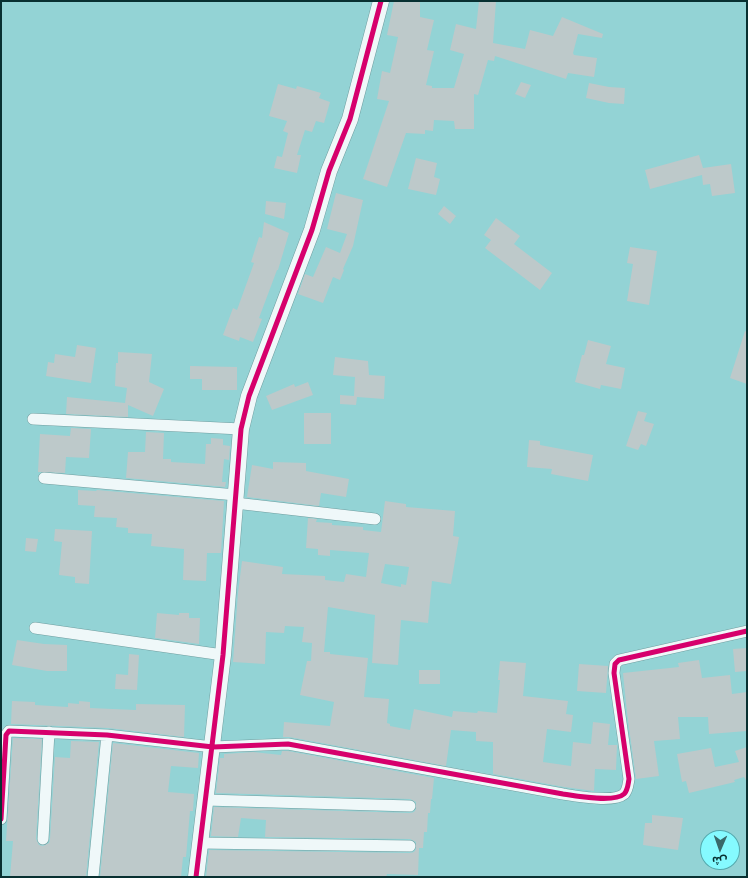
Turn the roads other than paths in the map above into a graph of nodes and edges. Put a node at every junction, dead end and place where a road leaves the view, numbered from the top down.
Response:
1 (381, 1) edge
2 (33, 419) dead end
3 (242, 429) junction
4 (44, 478) dead end
5 (235, 499) junction
6 (376, 519) dead end
7 (35, 628) dead end
8 (747, 631) edge
9 (223, 655) junction
10 (49, 732) junction
11 (107, 734) junction
12 (213, 747) junction
13 (206, 800) junction
14 (410, 806) dead end
15 (1, 819) edge
16 (43, 840) dead end
17 (201, 843) junction
18 (410, 846) dead end
19 (93, 877) edge
20 (196, 877) edge

1 - 3 street
2 - 3 street
3 - 5 street
4 - 5 street
5 - 6 street
5 - 9 street
7 - 9 street
8 - 12 street
9 - 12 street
10 - 11 street
10 - 15 street
10 - 16 street
11 - 12 street
11 - 19 street
12 - 13 street
13 - 14 street
13 - 17 street
17 - 18 street
17 - 20 street

